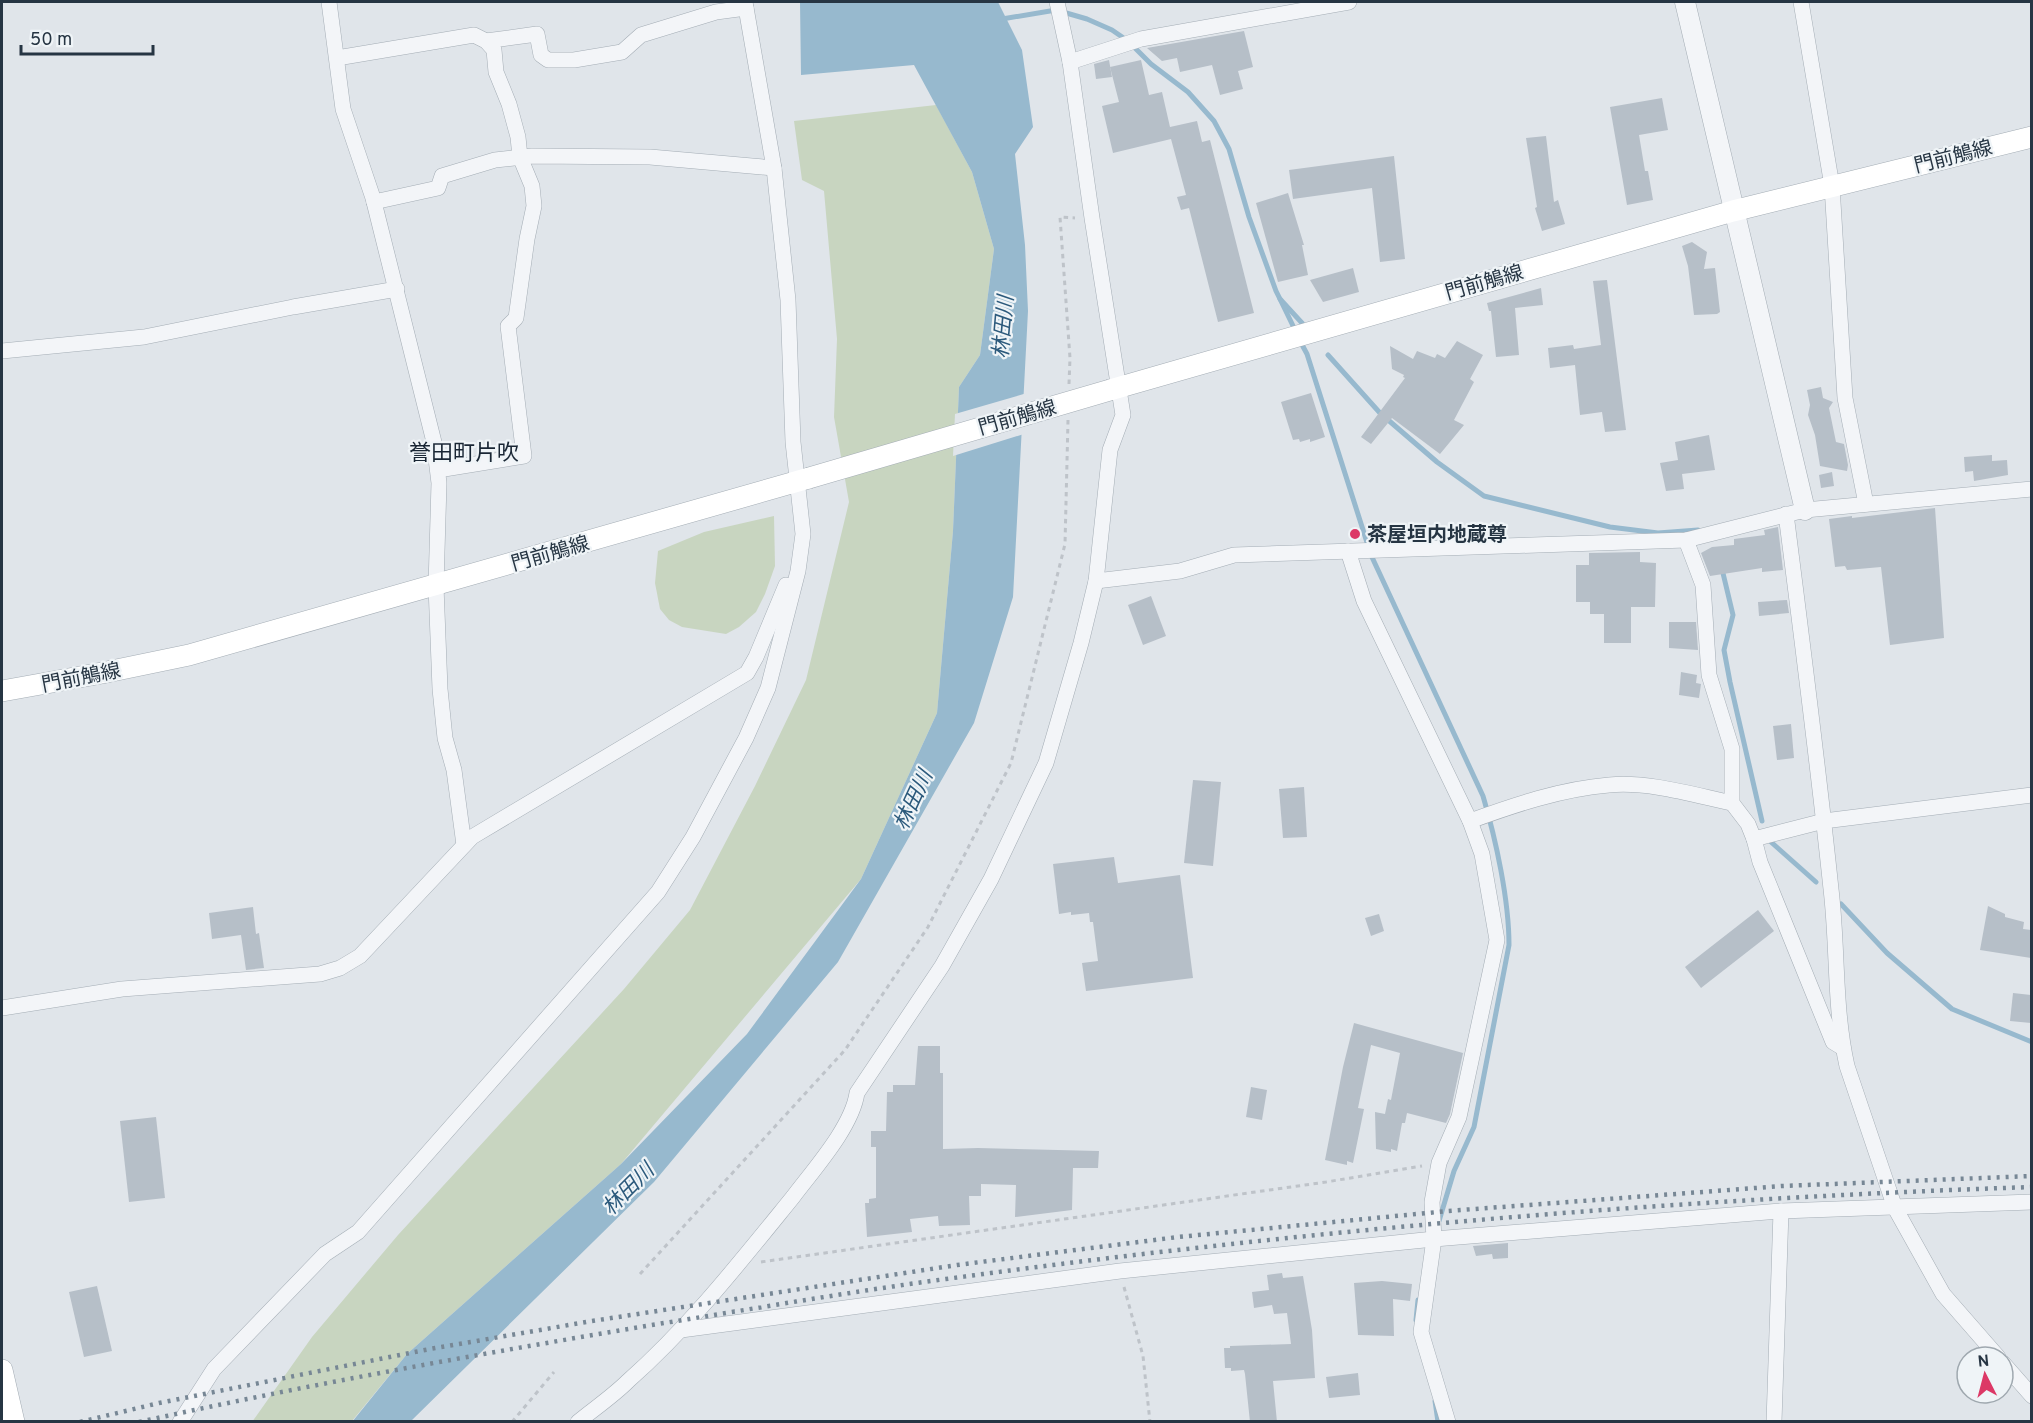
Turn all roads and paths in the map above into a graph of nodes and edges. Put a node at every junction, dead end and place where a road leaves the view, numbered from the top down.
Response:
1 (328, 2) edge
2 (1057, 2) edge
3 (1349, 2) edge
4 (1684, 2) edge
5 (1801, 2) edge
6 (745, 5) edge
7 (486, 41) junction
8 (337, 58) junction
9 (1070, 62) junction
10 (2031, 137) edge
11 (520, 157) junction
12 (774, 168) junction
13 (1832, 186) junction
14 (374, 202) junction
15 (1733, 211) junction
16 (1092, 218) junction
17 (397, 289) junction
18 (2, 351) edge
19 (1115, 389) junction
20 (1069, 393) dead end
21 (1069, 416) dead end
22 (438, 470) junction
23 (803, 480) junction
24 (2031, 489) edge
25 (1866, 504) junction
26 (1796, 512) junction
27 (1686, 540) junction
28 (1348, 551) junction
29 (798, 571) junction
30 (1096, 581) junction
31 (436, 586) junction
32 (2, 691) edge
33 (2031, 795) edge
34 (1732, 803) junction
35 (1470, 821) junction
36 (1824, 821) junction
37 (1754, 839) junction
38 (464, 845) junction
39 (2, 1008) edge
40 (1843, 1048) junction
41 (1439, 1163) junction
42 (2031, 1202) edge
43 (1895, 1208) junction
44 (1781, 1211) junction
45 (1434, 1239) junction
46 (738, 1265) junction
47 (1120, 1271) junction
48 (640, 1274) dead end
49 (681, 1329) junction
50 (1988, 1345) edge
51 (2, 1370) edge
52 (554, 1372) dead end
53 (2015, 1377) edge
54 (2031, 1396) edge
55 (11, 1421) edge
56 (180, 1422) edge
57 (512, 1422) edge
58 (579, 1422) edge
59 (1150, 1422) edge
60 (1448, 1422) edge
61 (1774, 1422) edge

1 - 8 street
2 - 9 street
3 - 9 street
4 - 15 street
5 - 13 street
6 - 7 street
6 - 12 street
7 - 8 street
7 - 11 street
8 - 14 street
9 - 16 street
10 - 13 main road, 門前鵤線
11 - 12 street
11 - 14 street
11 - 22 street
12 - 23 street
13 - 15 main road, 門前鵤線
13 - 25 street
14 - 17 street
15 - 19 main road, 門前鵤線
15 - 26 street
16 - 19 street
16 - 20 path
17 - 18 street
17 - 22 street
19 - 23 main road, 門前鵤線, bridge
19 - 30 street
21 - 48 path
22 - 31 street
23 - 29 street
23 - 31 main road, 門前鵤線
24 - 25 street
25 - 26 street
26 - 27 street
26 - 36 street
27 - 28 street
27 - 34 street
28 - 30 street
28 - 35 street
29 - 38 street
29 - 56 street
30 - 46 street
31 - 32 main road, 門前鵤線
31 - 38 street
33 - 36 street
34 - 35 street
34 - 37 street
35 - 41 street
36 - 37 street
36 - 40 street
37 - 40 street
38 - 39 street
40 - 43 street
41 - 45 street
41 - 46 path
42 - 43 street
43 - 44 street
43 - 50 street
44 - 45 street
44 - 61 street
45 - 47 street
45 - 60 street
46 - 49 street
47 - 49 street
47 - 59 path
49 - 58 street
51 - 55 main road
52 - 57 path
53 - 54 street

